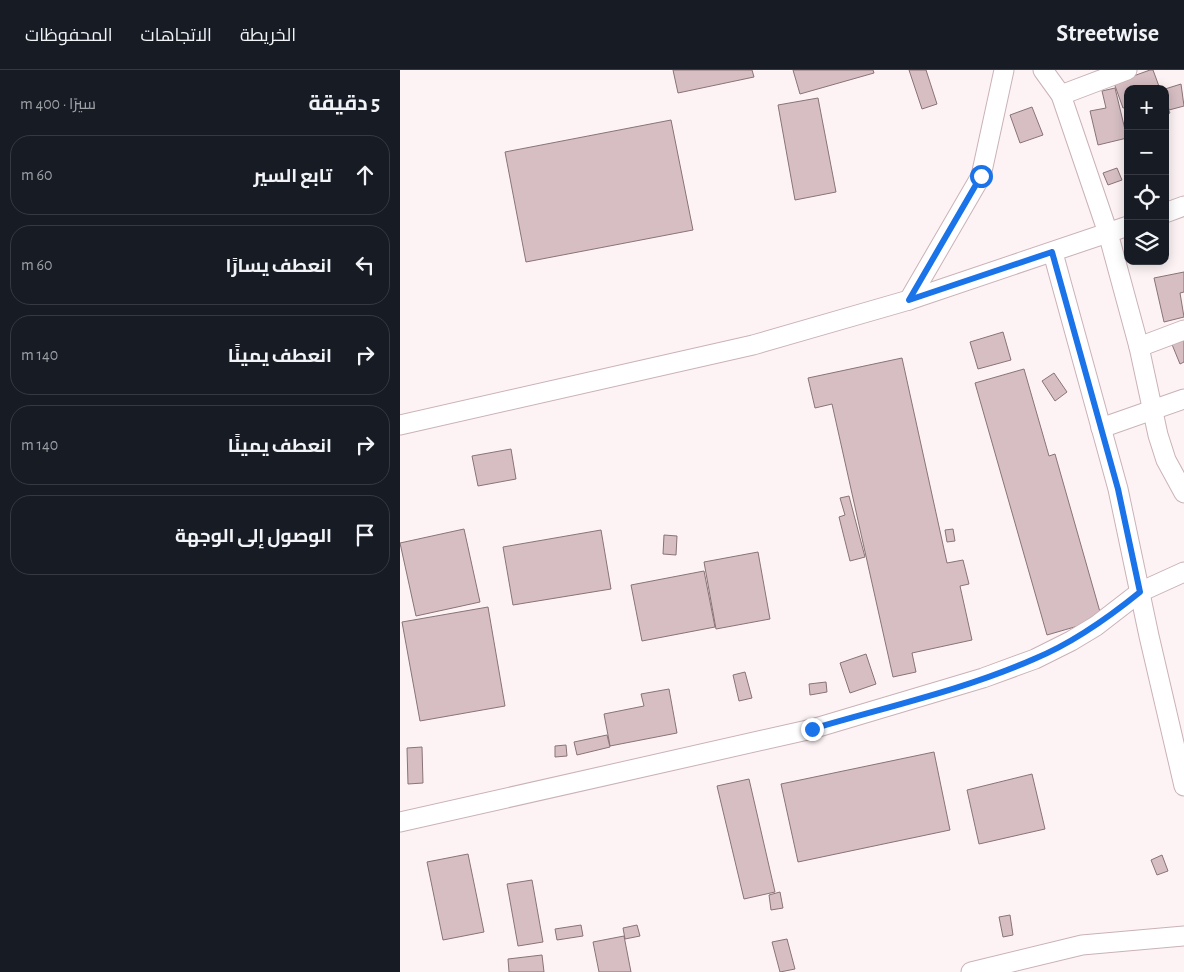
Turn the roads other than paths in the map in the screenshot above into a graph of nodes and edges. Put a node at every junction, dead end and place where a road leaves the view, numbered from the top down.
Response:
1 (1004, 70) edge
2 (1043, 70) edge
3 (1127, 70) edge
4 (1061, 95) junction
5 (1184, 206) edge
6 (1169, 212) edge
7 (1124, 227) edge
8 (1108, 233) junction
9 (1052, 252) junction
10 (909, 300) junction
11 (1184, 330) edge
12 (1138, 347) junction
13 (1184, 399) edge
14 (1151, 410) junction
15 (400, 425) edge
16 (1101, 428) junction
17 (1184, 493) edge
18 (1184, 572) edge
19 (1140, 592) junction
20 (1183, 780) edge
21 (400, 822) edge
22 (1184, 936) edge
23 (971, 972) edge

1 - 10 street
2 - 4 street
3 - 4 street
4 - 8 street
5 - 6 street
7 - 8 street
8 - 9 street
8 - 12 street
9 - 10 street
9 - 16 street
10 - 15 street
11 - 12 street
12 - 14 street
13 - 14 street
14 - 16 street
14 - 17 street
16 - 19 street
18 - 19 street
19 - 20 street
19 - 21 street
22 - 23 street

